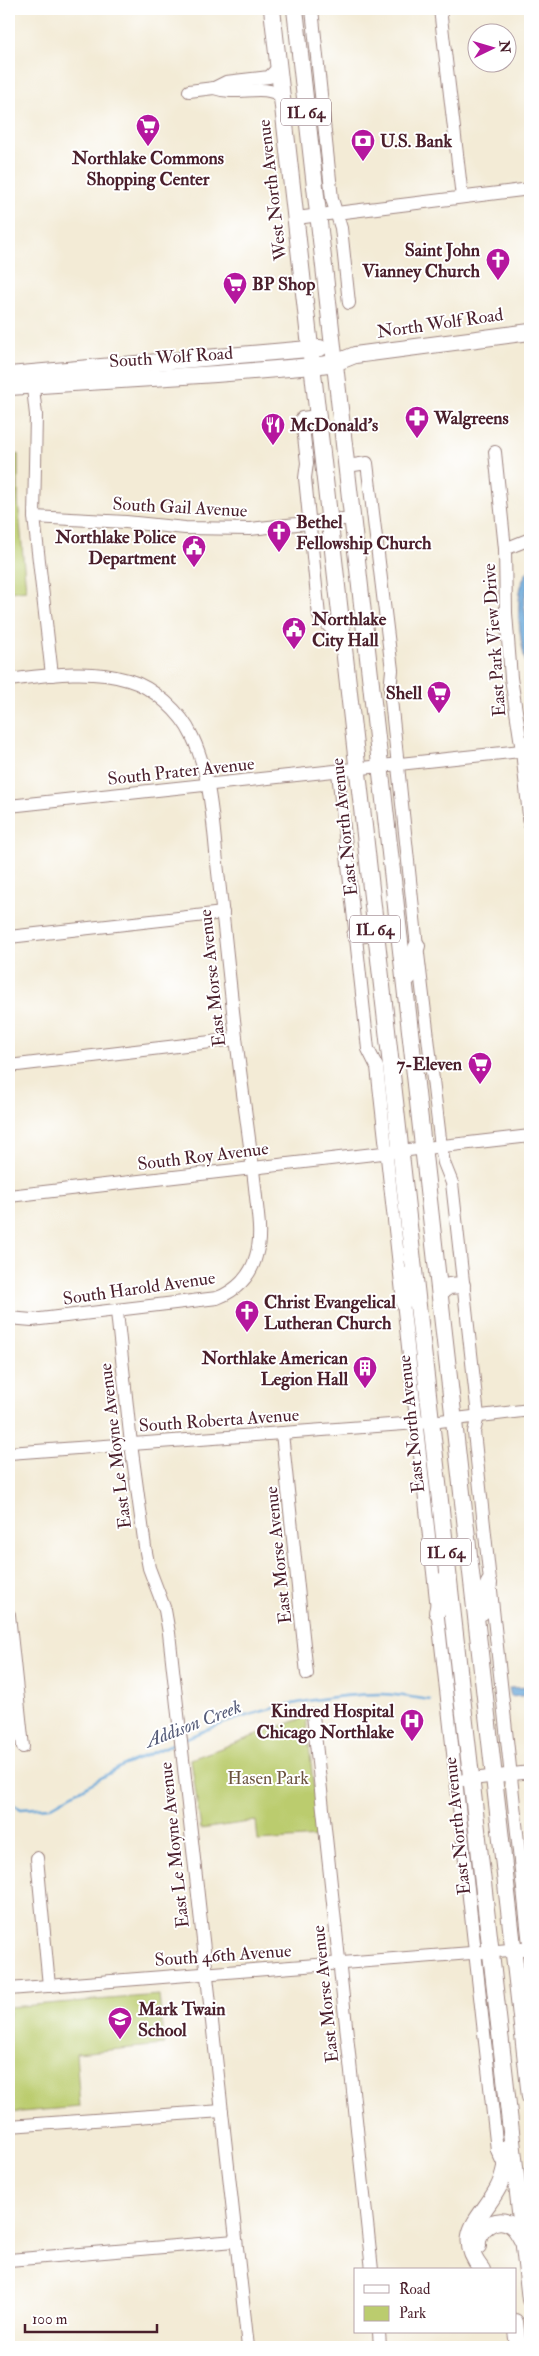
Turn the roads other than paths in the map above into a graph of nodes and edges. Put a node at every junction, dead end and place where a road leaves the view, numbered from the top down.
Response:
1 (272, 9) edge
2 (295, 9) edge
3 (312, 9) edge
4 (440, 9) edge
5 (278, 68) junction
6 (265, 84) junction
7 (188, 91) dead end
8 (282, 97) junction
9 (530, 189) edge
10 (462, 197) junction
11 (336, 213) junction
12 (318, 216) junction
13 (296, 218) junction
14 (349, 303) dead end
15 (530, 332) edge
16 (333, 346) junction
17 (311, 348) junction
18 (356, 355) junction
19 (335, 364) junction
20 (313, 366) junction
21 (9, 374) edge
22 (32, 379) junction
23 (9, 387) edge
24 (310, 417) junction
25 (495, 452) dead end
26 (347, 466) junction
27 (34, 517) junction
28 (353, 518) junction
29 (330, 521) junction
30 (310, 523) junction
31 (530, 539) edge
32 (505, 549) junction
33 (343, 642) junction
34 (52, 675) junction
35 (9, 680) edge
36 (526, 750) edge
37 (389, 766) junction
38 (358, 770) junction
39 (338, 772) junction
40 (208, 786) junction
41 (9, 806) edge
42 (530, 825) edge
43 (223, 913) junction
44 (376, 934) junction
45 (355, 935) junction
46 (9, 937) edge
47 (417, 946) junction
48 (406, 994) junction
49 (236, 1039) junction
50 (9, 1066) edge
51 (530, 1136) edge
52 (441, 1147) junction
53 (424, 1149) junction
54 (394, 1153) junction
55 (253, 1167) junction
56 (9, 1196) edge
57 (412, 1250) junction
58 (462, 1284) junction
59 (440, 1292) junction
60 (403, 1302) junction
61 (117, 1312) junction
62 (9, 1318) edge
63 (530, 1410) edge
64 (478, 1416) junction
65 (454, 1419) junction
66 (424, 1422) junction
67 (282, 1433) junction
68 (131, 1444) junction
69 (9, 1453) edge
70 (447, 1565) junction
71 (489, 1583) junction
72 (438, 1612) junction
73 (9, 1615) edge
74 (479, 1634) junction
75 (308, 1674) dead end
76 (313, 1716) dead end
77 (23, 1747) dead end
78 (530, 1772) edge
79 (502, 1775) junction
80 (464, 1780) junction
81 (525, 1853) edge
82 (37, 1858) dead end
83 (522, 1949) edge
84 (483, 1952) junction
85 (530, 1954) edge
86 (340, 1964) junction
87 (206, 1974) junction
88 (49, 1986) junction
89 (9, 1989) edge
90 (530, 2097) edge
91 (222, 2111) junction
92 (9, 2126) edge
93 (511, 2129) junction
94 (504, 2168) junction
95 (518, 2186) junction
96 (235, 2241) junction
97 (524, 2243) junction
98 (9, 2260) edge
99 (372, 2268) edge
100 (481, 2268) edge
101 (489, 2268) edge
102 (530, 2300) edge
103 (516, 2330) edge
104 (379, 2334) edge
105 (248, 2347) edge
106 (380, 2347) edge
107 (518, 2347) edge

1 - 5 main road, West North Avenue / IL 64
2 - 12 main road, IL 64
3 - 11 street
4 - 10 street
5 - 6 street
5 - 8 main road, West North Avenue / IL 64
6 - 7 street
6 - 8 street
8 - 13 main road, West North Avenue / IL 64
9 - 10 street
10 - 11 street
11 - 12 street
11 - 14 street
12 - 13 street
12 - 16 main road, IL 64
13 - 17 main road, West North Avenue / IL 64
15 - 18 main road, North Wolf Road
16 - 17 main road, South Wolf Road
16 - 18 main road, North Wolf Road
16 - 19 main road, IL 64
17 - 20 main road, West North Avenue / IL 64
17 - 22 main road, South Wolf Road
18 - 19 main road, North Wolf Road
19 - 20 main road, South Wolf Road
19 - 26 main road, IL 64
20 - 22 main road, South Wolf Road
20 - 24 main road, East North Avenue / IL 64
21 - 22 main road, South Wolf Road
22 - 23 main road, South Wolf Road
22 - 27 street
24 - 29 main road, East North Avenue / IL 64
24 - 30 street
25 - 32 street, East Park View Drive
26 - 28 main road, IL 64
26 - 37 street
27 - 30 street, South Gail Avenue
27 - 34 street
28 - 29 street, South Gail Avenue
28 - 37 main road, IL 64
29 - 30 street, South Gail Avenue
29 - 33 main road, East North Avenue / IL 64
30 - 33 street
31 - 32 street
32 - 36 street, East Park View Drive
33 - 38 main road, East North Avenue / IL 64
34 - 35 street, East Morse Avenue
34 - 40 street, East Morse Avenue
36 - 37 street, South Prater Avenue
36 - 42 street, East Park View Drive
37 - 38 street, South Prater Avenue
37 - 47 street
37 - 48 main road, IL 64
38 - 39 street, South Prater Avenue
38 - 44 main road, East North Avenue / IL 64
39 - 40 street, South Prater Avenue
39 - 45 street, East North Avenue
40 - 41 street, South Prater Avenue
40 - 43 street, East Morse Avenue
43 - 46 street
43 - 49 street, East Morse Avenue
44 - 45 main road
44 - 54 main road, East North Avenue / IL 64
45 - 54 street, East North Avenue
47 - 48 main road
47 - 52 street
48 - 53 main road, IL 64
49 - 50 street
49 - 55 street, East Morse Avenue
51 - 52 street, South Roy Avenue
52 - 53 street, South Roy Avenue
52 - 58 street
53 - 54 street, South Roy Avenue
53 - 59 main road, IL 64
54 - 55 street, South Roy Avenue
54 - 57 main road, East North Avenue / IL 64
54 - 60 street, East North Avenue
55 - 56 street, South Roy Avenue
55 - 61 street, South Harold Avenue
57 - 60 main road
57 - 66 main road, East North Avenue / IL 64
58 - 59 main road
58 - 64 street
59 - 65 main road, IL 64
60 - 66 street, East North Avenue
61 - 62 street, South Harold Avenue
61 - 68 street, East Le Moyne Avenue
63 - 64 street, South Roberta Avenue
64 - 65 street, South Roberta Avenue
64 - 71 street
65 - 66 street, South Roberta Avenue
65 - 74 main road, IL 64
66 - 67 street, South Roberta Avenue
66 - 70 main road, East North Avenue / IL 64
66 - 72 street, East North Avenue
67 - 68 street, South Roberta Avenue
67 - 75 street, East Morse Avenue
68 - 69 street, South Roberta Avenue
68 - 87 street, East Le Moyne Avenue
70 - 72 main road
70 - 80 main road, East North Avenue / IL 64
71 - 74 main road
71 - 79 street
72 - 80 street, East North Avenue
73 - 77 street
74 - 79 main road, IL 64
76 - 86 street, East Morse Avenue
78 - 79 street
79 - 80 street
79 - 81 street
79 - 83 main road, IL 64
80 - 84 main road, East North Avenue / IL 64
81 - 83 street
82 - 88 street
83 - 84 street, South 46th Avenue
83 - 85 street
83 - 90 main road, IL 64
84 - 86 street, South 46th Avenue
84 - 93 main road, East North Avenue / IL 64
84 - 94 street, East North Avenue
86 - 87 street, South 46th Avenue
86 - 99 street, East Morse Avenue
87 - 88 street, South 46th Avenue
87 - 91 street, East Le Moyne Avenue
88 - 89 street, South 46th Avenue
91 - 92 street
91 - 96 street, East Le Moyne Avenue
93 - 94 main road
93 - 95 main road, East North Avenue / IL 64
94 - 95 street
94 - 100 main road
95 - 97 main road, East North Avenue / IL 64
96 - 98 street
96 - 105 street, East Le Moyne Avenue
97 - 101 main road
97 - 102 main road, East North Avenue / IL 64
103 - 107 main road
104 - 106 street

